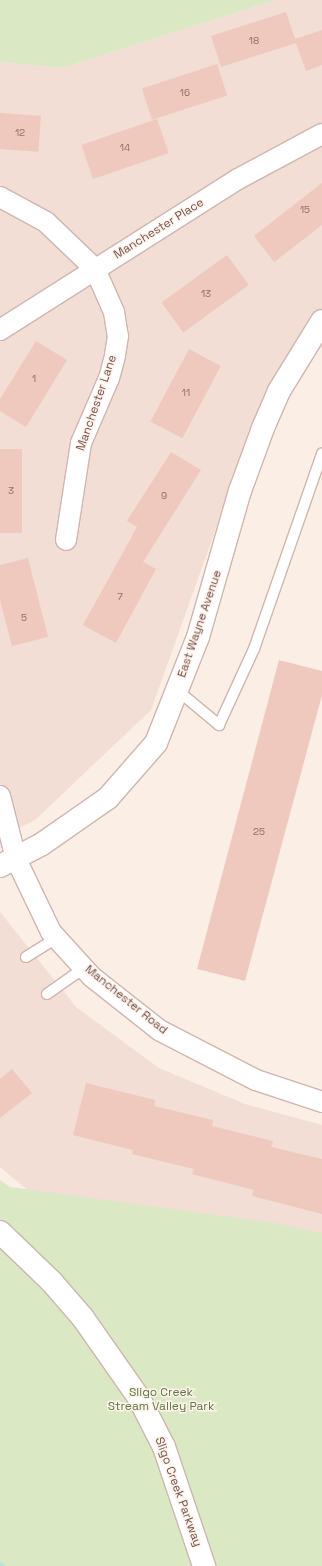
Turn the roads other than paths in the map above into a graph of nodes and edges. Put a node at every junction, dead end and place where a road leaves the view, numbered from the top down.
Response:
1 (322, 134) edge
2 (0, 197) edge
3 (95, 269) junction
4 (322, 320) edge
5 (0, 330) edge
6 (322, 454) edge
7 (66, 540) dead end
8 (177, 690) junction
9 (0, 796) edge
10 (8, 862) edge
11 (57, 938) junction
12 (26, 957) dead end
13 (84, 968) junction
14 (47, 994) dead end
15 (322, 1102) edge
16 (0, 1232) edge
17 (204, 1566) edge

1 - 3 street, Manchester Place
2 - 3 street
3 - 5 street, Manchester Place
3 - 7 street, Manchester Lane
4 - 8 street, East Wayne Avenue
6 - 8 lane
8 - 10 street, East Wayne Avenue
9 - 10 street, Manchester Road
10 - 11 street, Manchester Road
11 - 12 lane
11 - 13 street, Manchester Road
13 - 14 lane
13 - 15 street, Manchester Road
16 - 17 street, Sligo Creek Parkway

